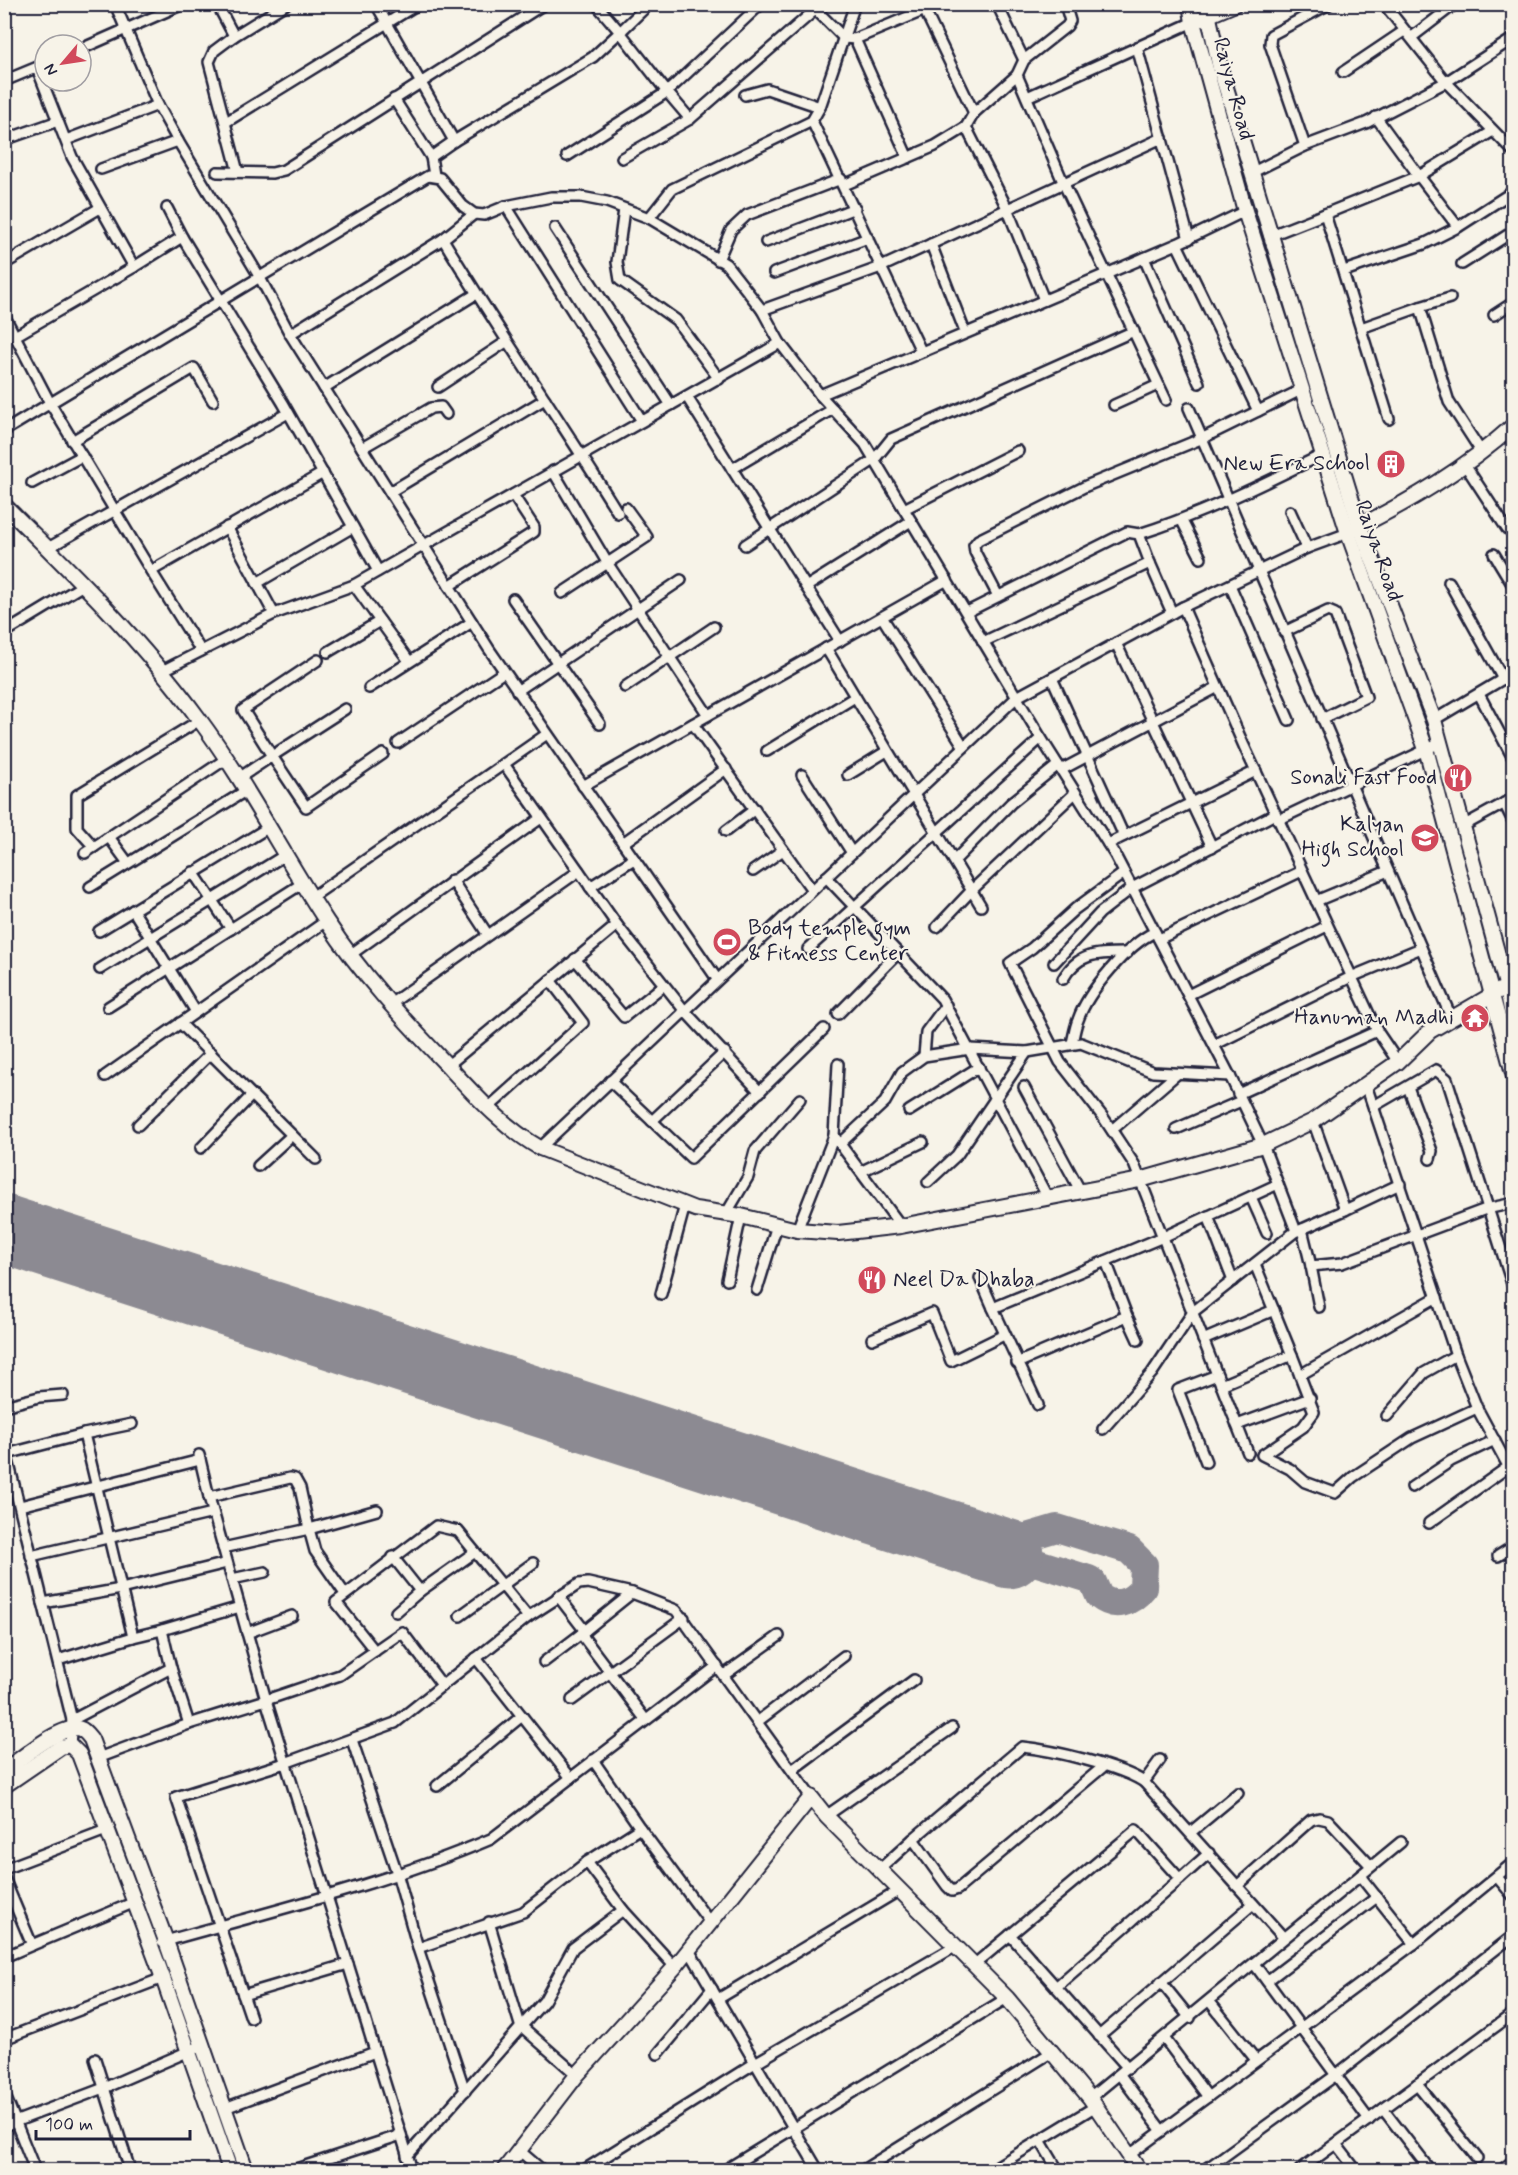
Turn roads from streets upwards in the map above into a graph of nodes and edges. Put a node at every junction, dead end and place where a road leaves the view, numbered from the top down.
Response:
1 (115, 4) edge
2 (183, 4) edge
3 (217, 4) edge
4 (286, 4) edge
5 (376, 4) edge
6 (418, 4) edge
7 (544, 4) edge
8 (596, 4) edge
9 (649, 4) edge
10 (761, 4) edge
11 (855, 4) edge
12 (997, 4) edge
13 (1065, 4) edge
14 (1190, 4) edge
15 (1234, 4) edge
16 (1329, 4) edge
17 (1384, 4) edge
18 (1455, 4) edge
19 (812, 7) edge
20 (924, 7) edge
21 (1207, 10) edge
22 (1193, 22) junction
23 (387, 24) junction
24 (125, 31) junction
25 (620, 32) junction
26 (1408, 34) junction
27 (234, 36) junction
28 (844, 38) junction
29 (1514, 38) edge
30 (855, 39) junction
31 (93, 44) edge
32 (1137, 48) junction
33 (1024, 60) junction
34 (33, 69) edge
35 (1344, 72) dead end
36 (1017, 75) junction
37 (4, 81) edge
38 (420, 82) junction
39 (1446, 82) junction
40 (667, 92) junction
41 (49, 93) edge
42 (745, 95) dead end
43 (1027, 97) junction
44 (394, 99) junction
45 (158, 105) junction
46 (820, 107) junction
47 (974, 113) junction
48 (1376, 117) junction
49 (690, 119) junction
50 (812, 121) junction
51 (58, 122) junction
52 (226, 122) junction
53 (966, 127) junction
54 (1493, 131) junction
55 (1162, 138) junction
56 (4, 140) edge
57 (66, 140) junction
58 (178, 141) junction
59 (453, 141) junction
60 (1305, 146) junction
61 (1514, 152) edge
62 (567, 156) dead end
63 (431, 157) junction
64 (622, 158) dead end
65 (908, 158) junction
66 (101, 169) dead end
67 (217, 172) dead end
68 (238, 172) junction
69 (1251, 173) junction
70 (434, 176) junction
71 (1419, 176) junction
72 (842, 182) junction
73 (1063, 182) junction
74 (1514, 191) edge
75 (506, 206) junction
76 (100, 208) junction
77 (167, 208) dead end
78 (624, 208) junction
79 (855, 208) junction
80 (1007, 208) junction
81 (1245, 211) junction
82 (474, 214) junction
83 (1325, 214) junction
84 (649, 218) junction
85 (1458, 227) junction
86 (555, 228) dead end
87 (1514, 231) edge
88 (1269, 236) junction
89 (182, 237) junction
90 (868, 238) junction
91 (1189, 238) junction
92 (443, 239) junction
93 (766, 242) dead end
94 (931, 244) junction
95 (1177, 244) junction
96 (1144, 258) junction
97 (718, 260) junction
98 (4, 264) edge
99 (1462, 264) dead end
100 (134, 267) junction
101 (881, 267) junction
102 (1344, 271) junction
103 (774, 273) dead end
104 (1108, 274) junction
105 (259, 276) junction
106 (476, 294) junction
107 (1450, 298) dead end
108 (219, 300) junction
109 (1044, 300) junction
110 (1514, 302) edge
111 (1420, 307) junction
112 (762, 310) junction
113 (4, 315) edge
114 (1494, 315) dead end
115 (1361, 328) junction
116 (1134, 331) junction
117 (965, 332) junction
118 (290, 334) junction
119 (15, 336) junction
120 (506, 342) junction
121 (780, 343) junction
122 (921, 351) junction
123 (719, 379) junction
124 (1199, 382) dead end
125 (1158, 385) junction
126 (438, 387) dead end
127 (324, 388) junction
128 (1303, 390) junction
129 (820, 395) junction
130 (687, 397) junction
131 (545, 399) junction
132 (213, 400) dead end
133 (1166, 400) dead end
134 (50, 404) junction
135 (671, 405) junction
136 (1114, 405) dead end
137 (1189, 408) dead end
138 (833, 409) junction
139 (1258, 411) junction
140 (288, 413) junction
141 (446, 414) dead end
142 (1389, 419) dead end
143 (642, 421) junction
144 (1514, 425) edge
145 (4, 431) edge
146 (1203, 438) junction
147 (72, 441) junction
148 (362, 448) junction
149 (1018, 451) dead end
150 (1482, 453) junction
151 (581, 454) junction
152 (1324, 454) junction
153 (82, 456) junction
154 (874, 460) junction
155 (1466, 465) junction
156 (732, 470) junction
157 (553, 471) junction
158 (322, 473) junction
159 (32, 483) dead end
160 (390, 492) junction
161 (513, 495) junction
162 (1228, 501) junction
163 (4, 505) edge
164 (904, 509) junction
165 (1290, 511) dead end
166 (115, 512) junction
167 (1182, 520) junction
168 (911, 521) junction
169 (227, 527) junction
170 (353, 527) junction
171 (1507, 529) dead end
172 (770, 530) junction
173 (1354, 530) junction
174 (1139, 534) junction
175 (423, 545) junction
176 (745, 546) dead end
177 (48, 548) junction
178 (1307, 548) junction
179 (1494, 554) dead end
180 (1201, 558) dead end
181 (1150, 563) junction
182 (608, 564) junction
183 (151, 571) junction
184 (378, 571) junction
185 (1258, 571) junction
186 (681, 580) dead end
187 (947, 580) junction
188 (1449, 582) dead end
189 (257, 583) junction
190 (85, 584) junction
191 (354, 585) junction
192 (1230, 585) junction
193 (449, 586) junction
194 (806, 587) junction
195 (1514, 587) edge
196 (562, 593) dead end
197 (998, 596) junction
198 (513, 599) dead end
199 (1183, 607) junction
200 (638, 610) junction
201 (967, 612) junction
202 (1172, 613) junction
203 (274, 614) junction
204 (882, 617) junction
205 (380, 621) junction
206 (471, 622) junction
207 (714, 627) dead end
208 (1284, 632) junction
209 (4, 633) edge
210 (840, 641) junction
211 (983, 642) junction
212 (1116, 643) junction
213 (826, 648) junction
214 (201, 651) junction
215 (328, 652) dead end
216 (670, 658) junction
217 (318, 660) dead end
218 (409, 662) junction
219 (558, 664) junction
220 (1514, 666) edge
221 (162, 671) junction
222 (504, 672) junction
223 (1052, 678) junction
224 (1503, 679) junction
225 (624, 687) dead end
226 (1218, 687) junction
227 (369, 688) dead end
228 (517, 691) junction
229 (1479, 694) junction
230 (855, 697) junction
231 (1017, 697) junction
232 (345, 709) dead end
233 (708, 716) junction
234 (1322, 719) junction
235 (200, 720) junction
236 (1289, 720) dead end
237 (1434, 720) junction
238 (1152, 721) junction
239 (600, 724) dead end
240 (693, 724) junction
241 (547, 734) junction
242 (1041, 738) junction
243 (398, 743) dead end
244 (1440, 743) junction
245 (964, 747) junction
246 (1426, 749) junction
247 (767, 751) dead end
248 (887, 751) junction
249 (383, 754) dead end
250 (1087, 754) junction
251 (272, 756) junction
252 (226, 759) junction
253 (1514, 760) edge
254 (504, 764) junction
255 (1059, 767) junction
256 (726, 769) junction
257 (1256, 771) junction
258 (802, 775) dead end
259 (848, 775) dead end
260 (243, 784) junction
261 (1351, 785) junction
262 (583, 786) junction
263 (1076, 793) junction
264 (913, 795) junction
265 (1514, 798) edge
266 (1504, 803) junction
267 (1192, 804) junction
268 (755, 809) junction
269 (1277, 817) junction
270 (541, 818) junction
271 (1514, 823) edge
272 (1463, 826) junction
273 (268, 827) junction
274 (726, 831) dead end
275 (937, 833) junction
276 (1125, 836) junction
277 (109, 837) junction
278 (623, 843) junction
279 (1108, 844) junction
280 (94, 847) junction
281 (1212, 847) junction
282 (783, 850) junction
283 (852, 853) junction
284 (85, 854) dead end
285 (285, 855) junction
286 (634, 859) junction
287 (955, 860) junction
288 (128, 863) junction
289 (579, 871) junction
290 (753, 871) dead end
291 (1302, 871) junction
292 (193, 872) junction
293 (1388, 872) junction
294 (1124, 873) junction
295 (826, 877) junction
296 (452, 880) junction
297 (303, 883) junction
298 (90, 887) dead end
299 (590, 887) junction
300 (1132, 888) junction
301 (812, 890) junction
302 (972, 890) junction
303 (312, 897) junction
304 (211, 900) junction
305 (1316, 901) junction
306 (981, 906) dead end
307 (856, 908) junction
308 (133, 910) junction
309 (326, 921) junction
310 (617, 925) junction
311 (1327, 926) junction
312 (937, 927) dead end
313 (231, 929) junction
314 (99, 931) dead end
315 (488, 935) junction
316 (1157, 936) junction
317 (150, 937) junction
318 (1421, 948) junction
319 (808, 949) dead end
320 (898, 953) junction
321 (1127, 953) junction
322 (350, 955) junction
323 (575, 959) junction
324 (1054, 963) dead end
325 (100, 969) dead end
326 (168, 969) junction
327 (1351, 977) junction
328 (717, 979) junction
329 (1063, 979) dead end
330 (550, 980) junction
331 (664, 985) junction
332 (1510, 985) edge
333 (1188, 995) junction
334 (1491, 996) junction
335 (389, 1005) junction
336 (946, 1005) junction
337 (108, 1007) dead end
338 (684, 1010) junction
339 (196, 1012) junction
340 (838, 1014) dead end
341 (1451, 1017) junction
342 (180, 1023) junction
343 (1514, 1025) edge
344 (824, 1029) dead end
345 (1377, 1031) junction
346 (1072, 1043) junction
347 (1214, 1045) junction
348 (1052, 1046) junction
349 (970, 1049) junction
350 (725, 1052) junction
351 (1027, 1052) junction
352 (210, 1053) junction
353 (924, 1056) junction
354 (1398, 1062) junction
355 (838, 1064) dead end
356 (447, 1066) junction
357 (980, 1067) junction
358 (1177, 1074) junction
359 (105, 1076) dead end
360 (1230, 1076) junction
361 (1514, 1077) edge
362 (610, 1081) junction
363 (1366, 1085) junction
364 (1024, 1087) dead end
365 (1408, 1087) junction
366 (760, 1092) junction
367 (252, 1095) junction
368 (1239, 1098) junction
369 (800, 1099) dead end
370 (996, 1099) junction
371 (1374, 1106) junction
372 (487, 1108) junction
373 (909, 1111) dead end
374 (652, 1121) junction
375 (1312, 1121) junction
376 (138, 1125) dead end
377 (1176, 1128) dead end
378 (1112, 1130) junction
379 (292, 1135) junction
380 (837, 1140) junction
381 (923, 1142) dead end
382 (1263, 1145) junction
383 (201, 1148) dead end
384 (540, 1148) junction
385 (316, 1158) dead end
386 (1430, 1159) dead end
387 (258, 1166) dead end
388 (862, 1170) junction
389 (1140, 1180) junction
390 (928, 1182) dead end
391 (1278, 1184) junction
392 (1400, 1184) junction
393 (1081, 1192) junction
394 (1251, 1197) junction
395 (1048, 1198) junction
396 (1514, 1203) edge
397 (685, 1205) junction
398 (1486, 1209) junction
399 (1345, 1210) junction
400 (726, 1214) junction
401 (741, 1216) junction
402 (1208, 1216) junction
403 (777, 1225) junction
404 (901, 1226) junction
405 (797, 1230) junction
406 (1299, 1230) junction
407 (1267, 1233) dead end
408 (1417, 1233) junction
409 (1163, 1237) junction
410 (1106, 1261) junction
411 (1255, 1264) junction
412 (1311, 1266) junction
413 (981, 1278) dead end
414 (727, 1280) dead end
415 (1233, 1281) junction
416 (757, 1290) dead end
417 (1514, 1290) edge
418 (661, 1294) dead end
419 (1437, 1297) junction
420 (1319, 1307) dead end
421 (993, 1308) junction
422 (1274, 1310) junction
423 (1193, 1312) junction
424 (1127, 1316) junction
425 (1004, 1335) junction
426 (872, 1339) dead end
427 (1138, 1340) dead end
428 (1203, 1340) junction
429 (1292, 1355) junction
430 (1456, 1355) junction
431 (1017, 1363) junction
432 (1300, 1375) junction
433 (1219, 1380) junction
434 (63, 1395) dead end
435 (1310, 1398) junction
436 (1038, 1405) dead end
437 (4, 1406) edge
438 (1477, 1408) junction
439 (1387, 1416) dead end
440 (132, 1424) dead end
441 (1237, 1425) junction
442 (1103, 1429) dead end
443 (84, 1434) junction
444 (1495, 1440) junction
445 (4, 1444) edge
446 (1248, 1453) dead end
447 (7, 1454) junction
448 (1206, 1462) dead end
449 (1508, 1467) junction
450 (1514, 1478) edge
451 (97, 1486) junction
452 (1412, 1487) dead end
453 (209, 1497) junction
454 (20, 1506) junction
455 (377, 1510) dead end
456 (213, 1513) junction
457 (1429, 1523) dead end
458 (309, 1529) junction
459 (109, 1538) junction
460 (1514, 1546) edge
461 (223, 1548) junction
462 (475, 1552) junction
463 (31, 1556) junction
464 (1498, 1556) dead end
465 (393, 1557) junction
466 (227, 1563) junction
467 (533, 1563) dead end
468 (265, 1572) dead end
469 (232, 1579) junction
470 (501, 1586) junction
471 (121, 1589) junction
472 (420, 1591) junction
473 (632, 1593) junction
474 (345, 1594) junction
475 (558, 1596) junction
476 (43, 1603) junction
477 (240, 1608) junction
478 (396, 1612) dead end
479 (292, 1616) dead end
480 (460, 1616) dead end
481 (528, 1617) junction
482 (684, 1618) junction
483 (162, 1630) junction
484 (247, 1633) junction
485 (583, 1633) junction
486 (779, 1636) dead end
487 (133, 1637) junction
488 (375, 1651) junction
489 (844, 1656) dead end
490 (476, 1658) junction
491 (58, 1660) junction
492 (544, 1662) dead end
493 (717, 1666) junction
494 (171, 1668) junction
495 (611, 1671) junction
496 (724, 1675) junction
497 (914, 1680) dead end
498 (442, 1685) junction
499 (266, 1700) junction
500 (572, 1700) dead end
501 (522, 1716) junction
502 (645, 1719) junction
503 (757, 1722) junction
504 (73, 1724) junction
505 (189, 1724) junction
506 (952, 1728) dead end
507 (352, 1740) junction
508 (70, 1745) junction
509 (98, 1758) junction
510 (593, 1760) junction
511 (1160, 1760) dead end
512 (285, 1763) junction
513 (1104, 1766) junction
514 (792, 1770) junction
515 (4, 1771) edge
516 (571, 1778) junction
517 (1144, 1782) junction
518 (4, 1785) edge
519 (437, 1786) dead end
520 (1238, 1793) dead end
521 (811, 1797) junction
522 (826, 1816) junction
523 (640, 1828) junction
524 (106, 1830) junction
525 (1191, 1832) junction
526 (913, 1839) junction
527 (1401, 1842) dead end
528 (1209, 1854) junction
529 (587, 1862) junction
530 (1514, 1862) edge
531 (1371, 1866) junction
532 (4, 1869) edge
533 (879, 1870) junction
534 (397, 1873) junction
535 (1360, 1876) junction
536 (1497, 1877) junction
537 (4, 1878) edge
538 (1180, 1879) junction
539 (1237, 1886) junction
540 (900, 1890) junction
541 (327, 1896) junction
542 (1377, 1897) junction
543 (1514, 1897) edge
544 (135, 1902) junction
545 (1253, 1904) junction
546 (623, 1910) junction
547 (489, 1922) junction
548 (711, 1924) junction
549 (218, 1926) junction
550 (1010, 1935) junction
551 (1514, 1935) edge
552 (1283, 1937) junction
553 (166, 1941) junction
554 (1414, 1944) junction
555 (32, 1945) junction
556 (151, 1945) junction
557 (956, 1946) junction
558 (418, 1948) junction
559 (689, 1950) junction
560 (4, 1957) edge
561 (348, 1964) junction
562 (975, 1964) junction
563 (1255, 1965) junction
564 (675, 1967) junction
565 (163, 1978) junction
566 (1161, 1982) junction
567 (1267, 1982) junction
568 (1056, 1987) junction
569 (712, 1989) junction
570 (243, 1995) junction
571 (1007, 1998) junction
572 (718, 2000) junction
573 (1210, 2002) junction
574 (1514, 2013) edge
575 (251, 2018) dead end
576 (1190, 2018) junction
577 (520, 2025) junction
578 (1300, 2027) junction
579 (1099, 2036) junction
580 (1164, 2038) junction
581 (4, 2039) edge
582 (202, 2044) junction
583 (189, 2050) junction
584 (375, 2052) junction
585 (1052, 2052) junction
586 (658, 2054) dead end
587 (95, 2059) dead end
588 (1256, 2060) junction
589 (756, 2063) junction
590 (1124, 2071) junction
591 (577, 2075) junction
592 (1336, 2075) junction
593 (1417, 2084) junction
594 (104, 2088) junction
595 (465, 2091) junction
596 (4, 2093) edge
597 (1208, 2097) junction
598 (1093, 2102) junction
599 (225, 2108) junction
600 (1383, 2109) junction
601 (1369, 2120) junction
602 (15, 2122) junction
603 (4, 2126) edge
604 (793, 2127) junction
605 (1162, 2131) junction
606 (401, 2135) junction
607 (1041, 2140) junction
608 (1336, 2144) junction
609 (521, 2152) junction
610 (408, 2156) junction
611 (1128, 2156) junction
612 (1477, 2158) dead end
613 (1514, 2160) edge
614 (1304, 2169) edge
615 (35, 2170) edge
616 (130, 2170) edge
617 (230, 2170) edge
618 (246, 2170) edge
619 (293, 2170) edge
620 (412, 2170) edge
621 (504, 2170) edge
622 (542, 2170) edge
623 (584, 2170) edge
624 (725, 2170) edge
625 (818, 2170) edge
626 (863, 2170) edge
627 (991, 2170) edge
628 (1058, 2170) edge
629 (1138, 2170) edge
630 (1205, 2170) edge
631 (1356, 2170) edge
632 (1430, 2170) edge
633 (1502, 2170) edge

1 - 24 street
2 - 24 street
3 - 27 street
4 - 27 street
5 - 23 street
6 - 23 street
7 - 38 street
8 - 25 street
9 - 25 street
10 - 40 street
11 - 28 street
12 - 33 street
13 - 33 street
14 - 22 street, Raiya Road
15 - 21 street
16 - 60 street
17 - 26 street
18 - 26 street
19 - 28 street
19 - 49 street
20 - 30 street
20 - 47 street
21 - 22 street
21 - 69 street, Raiya Road
22 - 32 street
22 - 81 street, Raiya Road
23 - 38 street
23 - 52 street
24 - 31 street
24 - 45 street
25 - 40 street
25 - 59 street
26 - 35 street
26 - 39 street
27 - 52 street
28 - 30 street
28 - 46 street
29 - 39 street
30 - 65 street
32 - 43 street
32 - 55 street
33 - 36 street
34 - 37 street
36 - 43 street
36 - 47 street
38 - 44 street
38 - 59 street
39 - 48 street
39 - 54 street
40 - 49 street
40 - 62 street
41 - 51 street
42 - 46 street
43 - 73 street
44 - 63 street
44 - 68 street
45 - 57 street
45 - 58 street
46 - 50 street
47 - 53 street
48 - 60 street
48 - 71 street
49 - 64 street
50 - 72 street
50 - 84 street
51 - 56 street
51 - 57 street
52 - 68 street
53 - 65 street
53 - 80 street
54 - 61 street
54 - 71 street
55 - 73 street
55 - 91 street
57 - 76 street
58 - 66 street
58 - 105 street
59 - 63 street
60 - 69 street
63 - 70 street
65 - 72 street
67 - 68 street
69 - 88 street, Raiya Road
70 - 82 street
70 - 105 street
71 - 83 street
71 - 85 street
72 - 79 street
72 - 97 street
73 - 80 street
73 - 104 street
74 - 85 street
75 - 78 street
75 - 82 street
75 - 143 street
76 - 98 street
76 - 100 street
77 - 89 street
78 - 84 street
78 - 123 street
79 - 90 street
79 - 93 street
80 - 94 street
80 - 109 street
81 - 91 street
81 - 128 street, Raiya Road
82 - 92 street
83 - 88 street
83 - 102 street
84 - 97 street
85 - 102 street
86 - 135 street
87 - 99 street
88 - 173 street, Raiya Road
89 - 100 street
89 - 108 street
90 - 101 street
90 - 103 street
91 - 95 street
92 - 106 street
92 - 118 street
94 - 101 street
94 - 117 street
95 - 96 street
95 - 139 street
96 - 104 street
96 - 124 street
97 - 112 street
100 - 119 street
101 - 112 street
101 - 122 street
102 - 115 street
104 - 109 street
104 - 116 street
105 - 108 street
105 - 118 street
106 - 120 street
106 - 127 street
107 - 111 street
108 - 134 street
108 - 140 street
109 - 117 street
110 - 114 street
111 - 115 street
111 - 150 street
112 - 121 street
113 - 119 street
115 - 142 street
116 - 125 street
116 - 154 street
117 - 122 street
118 - 127 street
119 - 134 street
120 - 126 street
120 - 131 street
121 - 123 street
121 - 129 street
122 - 129 street
123 - 130 street
125 - 133 street
125 - 136 street
127 - 148 street
128 - 139 street
128 - 152 street, Raiya Road
129 - 138 street
130 - 135 street
130 - 156 street
131 - 151 street
131 - 160 street
132 - 147 street
134 - 145 street
134 - 147 street
135 - 143 street
137 - 146 street
138 - 154 street
138 - 156 street
139 - 146 street
140 - 158 street
140 - 166 street
141 - 148 street
143 - 151 street
144 - 150 street
146 - 162 street
146 - 197 street
147 - 153 street
148 - 160 street
149 - 164 street
150 - 155 street
151 - 157 street
151 - 182 street
152 - 162 street
152 - 173 street, Raiya Road
153 - 159 street
153 - 166 street
154 - 164 street
154 - 172 street
155 - 171 street
155 - 173 street
156 - 172 street
157 - 161 street
157 - 182 street
158 - 169 street
158 - 170 street
160 - 175 street
161 - 175 street
161 - 193 street
162 - 167 street
162 - 185 street
163 - 177 street
164 - 168 street
165 - 178 street
166 - 177 street
166 - 183 street
167 - 174 street
167 - 180 street
168 - 187 street
168 - 194 street
169 - 183 street
169 - 189 street
170 - 184 street
170 - 189 street
172 - 176 street
172 - 194 street
173 - 178 street
173 - 237 street, Raiya Road
173 - 246 street, Raiya Road
174 - 181 street
174 - 197 street
175 - 184 street
175 - 193 street
177 - 190 street
178 - 185 street
179 - 195 street
181 - 202 street
181 - 211 street
182 - 196 street
182 - 200 street
183 - 214 street
184 - 191 street
185 - 192 street
185 - 208 street
186 - 200 street
187 - 201 street
187 - 204 street
188 - 224 street
189 - 203 street
190 - 209 street
190 - 221 street
191 - 203 street
191 - 205 street
192 - 199 street
192 - 236 street
193 - 206 street
194 - 210 street
197 - 201 street
198 - 219 street
199 - 202 street
199 - 226 street
200 - 216 street
200 - 219 street
201 - 211 street
202 - 212 street
203 - 214 street
204 - 210 street
204 - 245 street
205 - 215 street
205 - 218 street
206 - 218 street
206 - 222 street
207 - 216 street
208 - 234 street
208 - 234 street
210 - 213 street
211 - 231 street
212 - 223 street
212 - 238 street
213 - 230 street
213 - 233 street
214 - 221 street
216 - 225 street
216 - 233 street
217 - 251 street
218 - 227 street
219 - 228 street
219 - 239 street
220 - 224 street
221 - 235 street
222 - 228 street
222 - 243 street
223 - 231 street
223 - 250 street
224 - 229 street
226 - 238 street
226 - 257 street
228 - 241 street
229 - 237 street
229 - 253 street
230 - 247 street
230 - 248 street
231 - 242 street
231 - 245 street
232 - 251 street
233 - 240 street
234 - 261 street
235 - 252 street
235 - 280 street
237 - 244 street, Raiya Road
238 - 250 street
238 - 267 street
240 - 256 street
240 - 262 street
241 - 254 street
241 - 262 street
242 - 255 street
242 - 275 street
244 - 246 street
244 - 272 street, Raiya Road
245 - 264 street
246 - 261 street
246 - 334 street, Raiya Road
248 - 259 street
248 - 264 street
249 - 251 street
250 - 255 street
250 - 276 street
251 - 260 street
252 - 260 street
252 - 277 street
254 - 270 street
254 - 303 street
255 - 263 street
255 - 287 street
256 - 268 street
256 - 278 street
257 - 267 street
257 - 269 street
258 - 283 street
260 - 273 street
260 - 288 street
261 - 269 street
261 - 293 street
262 - 278 street
263 - 279 street
263 - 302 street
264 - 275 street
264 - 283 street
265 - 266 street
266 - 271 street
266 - 272 street
267 - 276 street
267 - 281 street
268 - 274 street
268 - 282 street
269 - 281 street
269 - 291 street
270 - 289 street
270 - 296 street
272 - 332 street, Raiya Road
273 - 285 street
273 - 292 street
275 - 287 street
275 - 307 street
276 - 279 street
277 - 280 street
277 - 288 street
278 - 286 street
279 - 294 street
280 - 284 street
281 - 300 street
282 - 290 street
282 - 301 street
283 - 295 street
285 - 297 street
285 - 304 street
286 - 299 street
286 - 328 street
287 - 302 street
288 - 298 street
289 - 299 street
289 - 315 street
291 - 305 street
291 - 316 street
292 - 304 street
292 - 308 street
293 - 305 street
293 - 318 street
294 - 300 street
294 - 348 street
295 - 301 street
295 - 307 street
296 - 315 street
296 - 322 street
297 - 303 street
297 - 313 street
299 - 310 street
300 - 316 street
300 - 324 street
301 - 328 street
302 - 306 street
302 - 312 street
303 - 309 street
304 - 313 street
304 - 317 street
305 - 311 street
307 - 319 street
307 - 320 street
308 - 314 street
308 - 317 street
309 - 322 street
309 - 339 street
310 - 323 street
310 - 331 street
311 - 327 street
311 - 333 street
313 - 326 street
315 - 335 street
316 - 321 street
316 - 333 street
317 - 325 street
317 - 326 street
318 - 327 street
318 - 341 street
320 - 336 street
320 - 340 street
321 - 329 street
321 - 346 street
322 - 335 street
323 - 330 street
323 - 331 street
326 - 337 street
326 - 339 street
327 - 345 street
327 - 347 street
328 - 338 street
330 - 356 street
330 - 372 street
331 - 338 street
332 - 334 street
332 - 343 street, Raiya Road
333 - 347 street
334 - 341 street
334 - 361 street, Raiya Road
335 - 356 street
336 - 349 street
336 - 353 street
338 - 350 street
338 - 362 street
339 - 342 street
341 - 354 street
342 - 352 street
342 - 359 street
344 - 366 street
345 - 354 street
345 - 368 street
346 - 348 street
346 - 358 street
347 - 360 street
348 - 351 street
348 - 378 street
349 - 351 street
349 - 353 street
349 - 357 street
350 - 366 street
350 - 374 street
351 - 370 street
352 - 367 street
352 - 376 street
353 - 380 street
354 - 363 street
355 - 380 street
356 - 372 street
357 - 370 street
357 - 373 street
358 - 360 street
358 - 378 street
360 - 368 street
362 - 374 street
362 - 384 street
363 - 371 street
363 - 375 street
364 - 393 street
365 - 371 street
365 - 386 street
365 - 398 street
366 - 374 street
367 - 379 street
367 - 383 street
368 - 377 street
368 - 382 street
369 - 400 street
370 - 390 street
370 - 395 street
371 - 392 street
372 - 384 street
375 - 382 street
375 - 399 street
378 - 389 street
379 - 385 street
379 - 387 street
380 - 388 street
380 - 405 street
381 - 388 street
382 - 389 street
382 - 391 street
384 - 397 street
388 - 404 street
389 - 393 street
389 - 409 street
391 - 394 street
391 - 406 street
392 - 399 street
392 - 408 street
393 - 395 street
394 - 402 street
394 - 407 street
395 - 404 street
396 - 398 street
397 - 400 street
397 - 418 street
398 - 408 street
398 - 417 street
399 - 406 street
400 - 401 street
401 - 403 street
401 - 414 street
402 - 409 street
402 - 415 street
403 - 405 street
403 - 416 street
404 - 405 street
406 - 411 street
406 - 412 street
408 - 412 street
408 - 419 street
409 - 410 street
409 - 423 street
410 - 421 street
410 - 424 street
411 - 415 street
411 - 422 street
412 - 420 street
413 - 421 street
415 - 423 street
419 - 430 street
419 - 432 street
421 - 425 street
422 - 428 street
422 - 429 street
423 - 428 street
423 - 442 street
424 - 427 street
424 - 431 street
425 - 426 street
425 - 431 street
428 - 433 street
429 - 432 street
429 - 433 street
430 - 438 street
430 - 439 street
431 - 436 street
432 - 435 street
433 - 441 street
433 - 448 street
434 - 437 street
435 - 438 street
435 - 441 street
438 - 444 street
440 - 443 street
441 - 446 street
443 - 447 street
443 - 451 street
444 - 449 street
444 - 452 street
445 - 447 street
447 - 454 street
449 - 450 street
449 - 457 street
451 - 453 street
451 - 454 street
451 - 459 street
453 - 456 street
453 - 458 street
454 - 463 street
455 - 458 street
456 - 459 street
456 - 461 street
458 - 461 street
458 - 474 street
459 - 463 street
459 - 471 street
460 - 464 street
461 - 466 street
462 - 465 street
462 - 470 street
462 - 472 street
463 - 476 street
465 - 472 street
465 - 474 street
466 - 469 street
466 - 471 street
467 - 470 street
468 - 469 street
469 - 477 street
470 - 480 street
470 - 481 street
471 - 476 street
471 - 487 street
472 - 478 street
473 - 475 street
473 - 482 street
473 - 485 street
474 - 488 street
475 - 481 street
475 - 485 street
476 - 491 street
477 - 483 street
477 - 484 street
479 - 484 street
481 - 490 street
482 - 493 street
482 - 495 street
483 - 487 street
483 - 494 street
484 - 499 street
485 - 492 street
485 - 495 street
486 - 496 street
487 - 491 street
488 - 498 street
488 - 499 street
489 - 503 street
490 - 498 street
490 - 501 street
491 - 504 street
493 - 496 street
493 - 502 street
494 - 504 street
494 - 505 street
495 - 500 street
495 - 502 street
496 - 503 street
497 - 514 street
498 - 507 street
499 - 505 street
499 - 512 street
501 - 516 street
501 - 519 street
502 - 510 street
503 - 514 street
504 - 508 street
504 - 509 street
504 - 515 street
505 - 509 street
506 - 522 street
507 - 512 street
507 - 534 street
508 - 518 street
508 - 524 street
509 - 553 street
510 - 516 street
510 - 523 street
511 - 517 street
512 - 541 street
512 - 549 street
513 - 517 street
513 - 526 street
513 - 526 street
514 - 521 street
516 - 534 street
517 - 525 street
520 - 525 street
521 - 522 street
521 - 548 street
522 - 533 street
523 - 529 street
523 - 548 street
524 - 532 street
524 - 544 street
525 - 528 street
526 - 533 street
527 - 531 street
528 - 538 street
528 - 539 street
529 - 546 street
529 - 547 street
530 - 536 street
531 - 535 street
531 - 539 street
533 - 540 street
534 - 541 street
534 - 558 street
535 - 542 street
535 - 552 street
536 - 543 street
536 - 554 street
537 - 555 street
538 - 550 street
538 - 568 street
539 - 545 street
540 - 557 street
540 - 572 street
541 - 549 street
541 - 561 street
542 - 554 street
542 - 567 street
544 - 555 street
544 - 556 street
545 - 552 street
545 - 566 street
546 - 564 street
546 - 577 street
547 - 558 street
547 - 577 street
548 - 559 street
549 - 553 street
549 - 570 street
550 - 562 street
550 - 568 street
551 - 592 street
552 - 563 street
553 - 556 street
553 - 582 street
554 - 578 street
555 - 560 street
556 - 565 street
557 - 562 street
557 - 589 street
558 - 595 street
559 - 564 street
559 - 569 street
561 - 570 street
561 - 584 street
562 - 571 street
563 - 567 street
563 - 573 street
564 - 591 street
565 - 581 street
565 - 583 street
566 - 576 street
566 - 579 street
567 - 578 street
568 - 579 street
569 - 572 street
569 - 586 street
570 - 575 street
571 - 585 street
571 - 604 street
572 - 589 street
573 - 576 street
573 - 588 street
574 - 593 street
576 - 580 street
577 - 591 street
577 - 595 street
578 - 588 street
578 - 592 street
579 - 590 street
580 - 590 street
580 - 597 street
582 - 583 street
582 - 599 street
583 - 594 street
583 - 617 street
584 - 599 street
584 - 606 street
585 - 598 street
585 - 626 street
587 - 594 street
588 - 597 street
589 - 604 street
589 - 623 street
590 - 598 street
590 - 605 street
591 - 609 street
592 - 601 street
592 - 630 street
593 - 600 street
593 - 612 street
594 - 602 street
594 - 616 street
595 - 610 street
596 - 602 street
597 - 605 street
598 - 607 street
598 - 611 street
599 - 618 street
600 - 601 street
600 - 632 street
601 - 608 street
602 - 603 street
602 - 615 street
604 - 624 street
604 - 625 street
605 - 611 street
606 - 610 street
606 - 619 street
607 - 627 street
607 - 628 street
608 - 614 street
608 - 631 street
609 - 621 street
609 - 622 street
610 - 620 street
611 - 629 street
613 - 633 street

